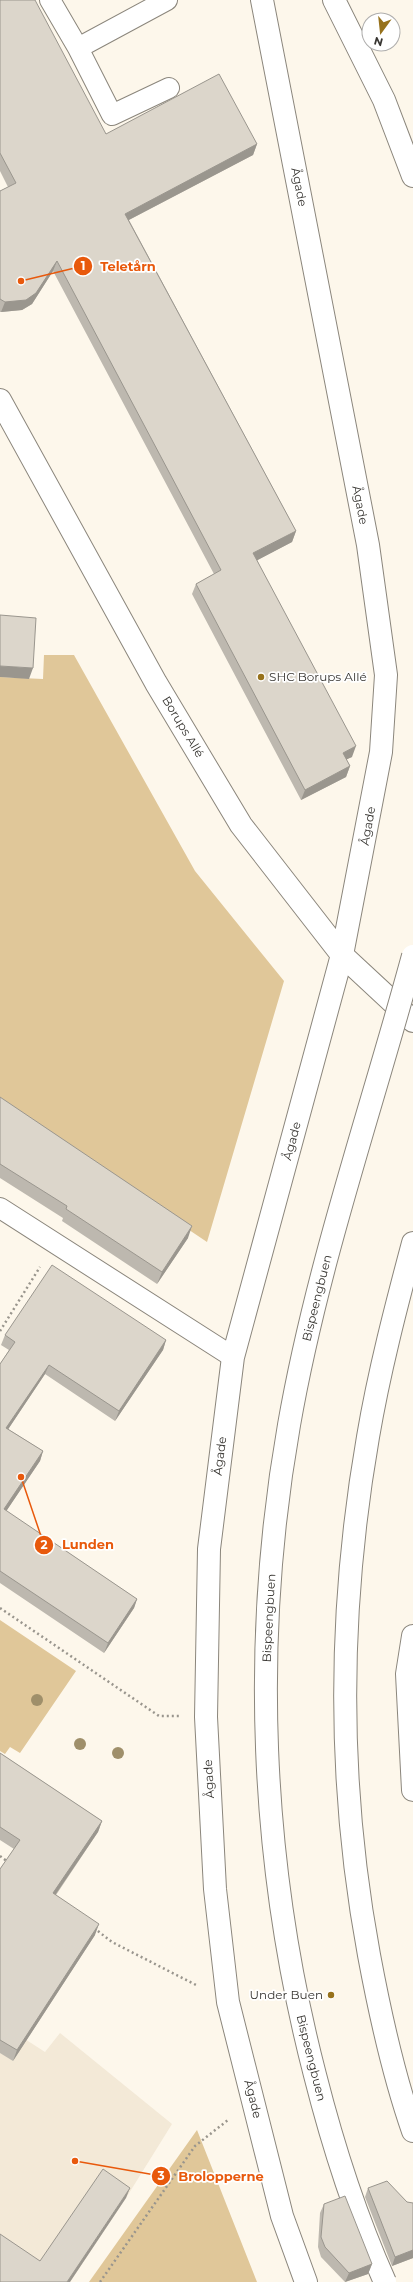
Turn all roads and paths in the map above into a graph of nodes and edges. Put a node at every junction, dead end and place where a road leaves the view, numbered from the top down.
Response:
1 (50, 0) edge
2 (167, 0) edge
3 (262, 0) edge
4 (334, 0) edge
5 (78, 48) junction
6 (169, 88) dead end
7 (413, 176) edge
8 (0, 400) edge
9 (342, 955) junction
10 (413, 956) edge
11 (413, 1021) edge
12 (0, 1208) edge
13 (413, 1243) edge
14 (54, 1244) junction
15 (0, 1331) edge
16 (233, 1357) junction
17 (0, 1608) edge
18 (413, 1636) edge
19 (206, 1717) junction
20 (413, 1790) edge
21 (0, 1856) edge
22 (12, 1866) edge
23 (87, 1923) edge
24 (228, 2002) junction
25 (253, 2100) junction
26 (413, 2131) edge
27 (100, 2282) edge
28 (306, 2282) edge
29 (385, 2282) edge

1 - 5 lane
2 - 5 lane
3 - 9 street, Ågade
4 - 7 street
5 - 6 lane
8 - 9 street, Borups Allé
9 - 11 street, Borups Allé
9 - 16 street, Ågade
10 - 29 street, Bispeengbuen, bridge
12 - 14 lane
13 - 26 street
14 - 15 path
14 - 16 lane
16 - 19 street, Ågade
17 - 19 path
18 - 20 street
19 - 24 street, Ågade
21 - 22 path
23 - 24 path
24 - 25 street, Ågade
25 - 27 path
25 - 28 street, Ågade

